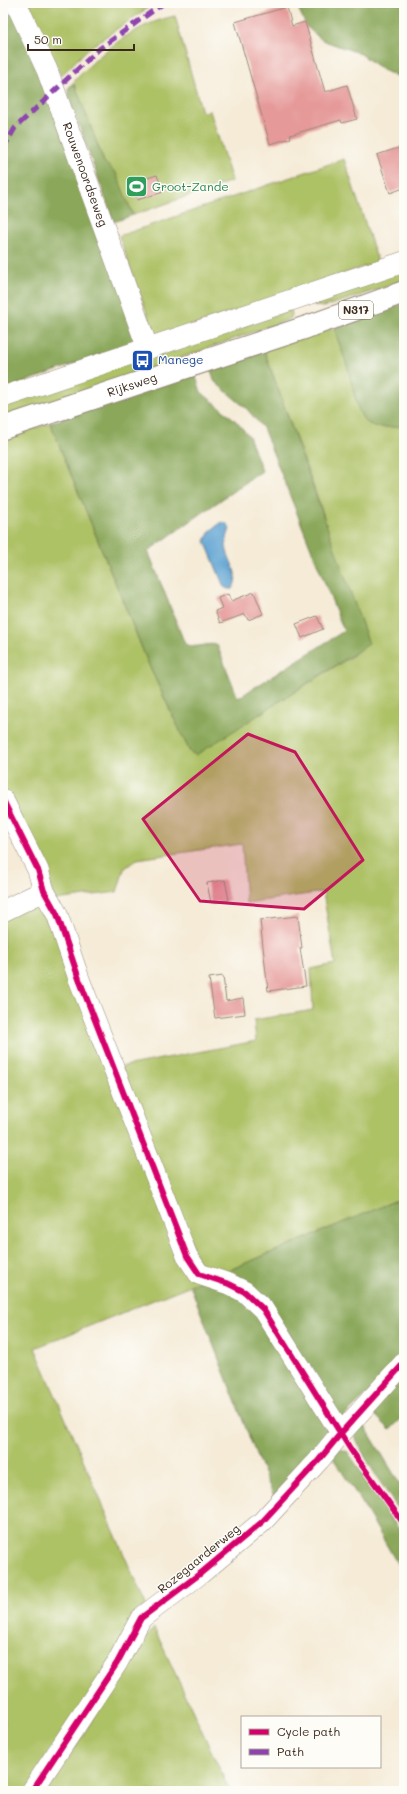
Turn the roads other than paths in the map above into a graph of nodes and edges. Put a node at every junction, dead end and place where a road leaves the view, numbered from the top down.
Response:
1 (16, 3) edge
2 (404, 262) edge
3 (404, 292) edge
4 (297, 299) junction
5 (307, 327) junction
6 (148, 349) junction
7 (3, 397) edge
8 (3, 428) edge
9 (3, 800) edge
10 (44, 890) junction
11 (3, 911) edge
12 (404, 1363) edge
13 (341, 1433) junction
14 (32, 1791) edge

1 - 6 street, Rouwenoordseweg
2 - 4 street
3 - 5 main road, Rijksweg / N317
4 - 5 street
4 - 6 street
5 - 8 main road, Rijksweg / N317
6 - 7 street
9 - 10 street
10 - 11 street
10 - 13 street
12 - 13 street, Rozegaarderweg
13 - 14 street, Rozegaarderweg

